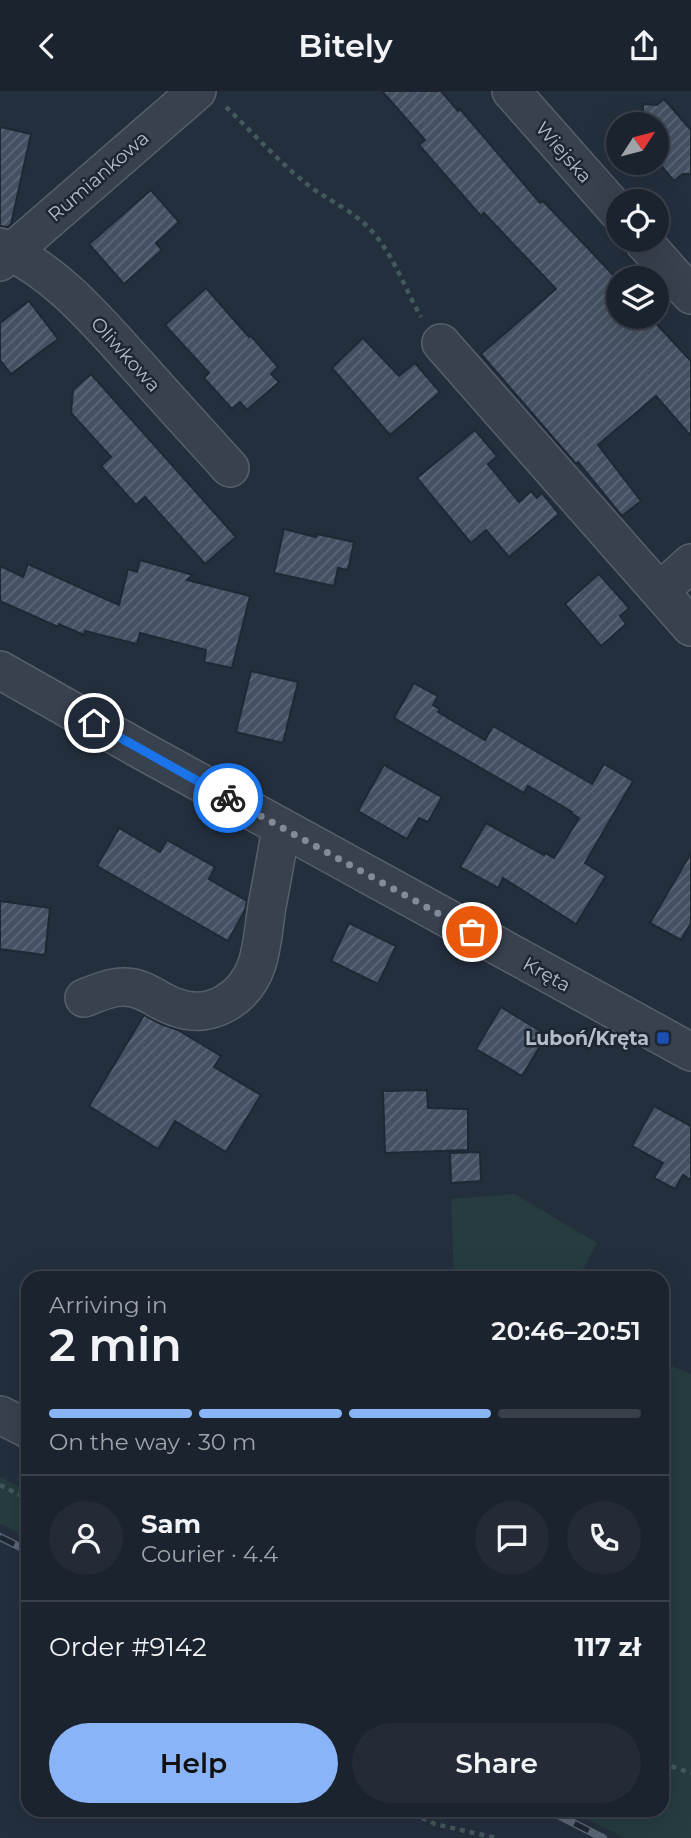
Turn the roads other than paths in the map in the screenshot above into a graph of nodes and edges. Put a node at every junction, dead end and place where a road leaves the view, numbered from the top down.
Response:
1 (511, 91) edge
2 (210, 97) edge
3 (606, 198) edge
4 (653, 252) edge
5 (4, 254) edge
6 (691, 295) edge
7 (440, 343) road end
8 (230, 468) dead end
9 (691, 563) edge
10 (660, 591) junction
11 (691, 627) edge
12 (0, 670) edge
13 (281, 827) junction
14 (84, 998) dead end
15 (691, 1052) edge
16 (0, 1415) edge
17 (21, 1426) edge

1 - 3 street, Wiejska
2 - 5 street, Rumiankowa
4 - 6 street
5 - 8 street, Oliwkowa
7 - 10 street
9 - 10 street
10 - 11 street
12 - 13 street, Kręta
13 - 14 street
13 - 15 street, Kręta
16 - 17 street

